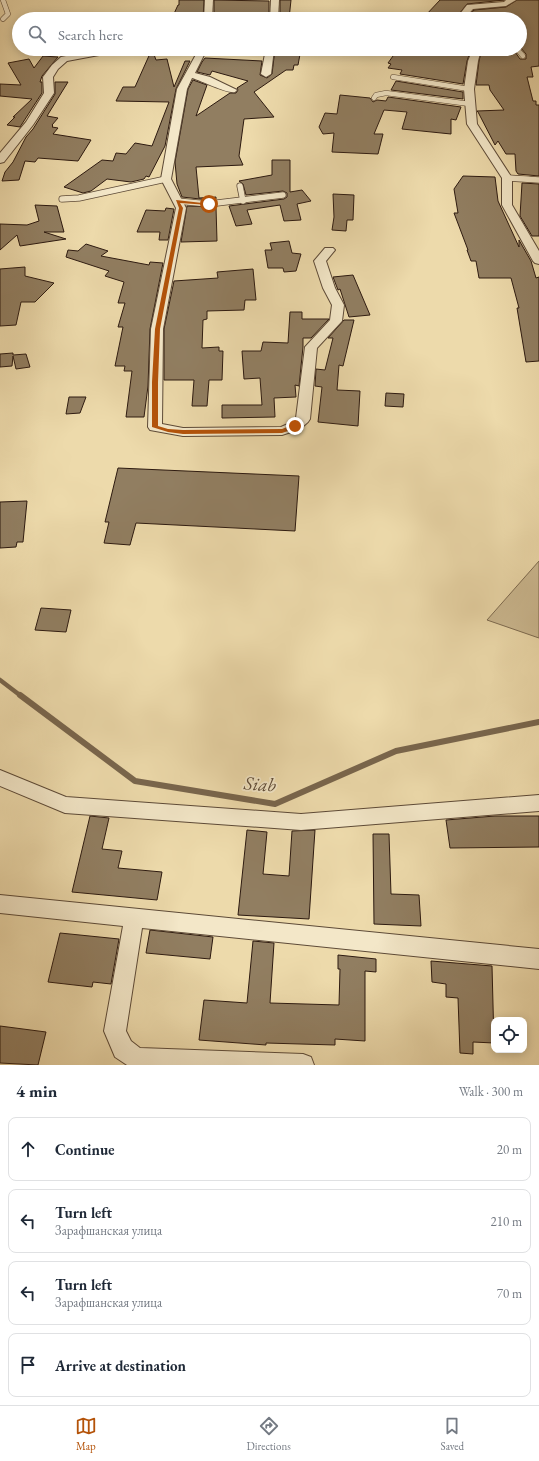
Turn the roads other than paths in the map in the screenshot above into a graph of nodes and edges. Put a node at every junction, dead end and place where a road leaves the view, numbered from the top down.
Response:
1 (3, 0) edge
2 (209, 0) edge
3 (275, 0) edge
4 (512, 0) edge
5 (208, 12) edge
6 (274, 12) edge
7 (466, 12) edge
8 (4, 19) dead end
9 (79, 56) edge
10 (200, 56) edge
11 (269, 56) edge
12 (474, 56) edge
13 (266, 74) dead end
14 (190, 75) junction
15 (393, 77) dead end
16 (469, 89) junction
17 (232, 90) dead end
18 (374, 98) dead end
19 (470, 104) junction
20 (0, 160) edge
21 (507, 178) junction
22 (166, 179) junction
23 (539, 180) edge
24 (240, 186) dead end
25 (283, 195) dead end
26 (62, 199) dead end
27 (243, 200) junction
28 (177, 201) junction
29 (329, 250) dead end
30 (539, 261) edge
31 (0, 778) edge
32 (539, 803) edge
33 (0, 904) edge
34 (134, 918) junction
35 (539, 959) edge
36 (303, 1065) edge

1 - 8 lane
2 - 5 street
3 - 6 street
4 - 7 street
9 - 20 street
10 - 14 street
11 - 13 street
12 - 16 street
14 - 17 street
14 - 22 street
15 - 16 lane
16 - 19 street
18 - 19 lane
19 - 21 street
21 - 23 lane
21 - 30 street
22 - 26 lane
22 - 28 street
24 - 27 lane
25 - 27 lane
27 - 28 lane
28 - 29 street
31 - 32 street
33 - 34 street
34 - 35 street
34 - 36 street

